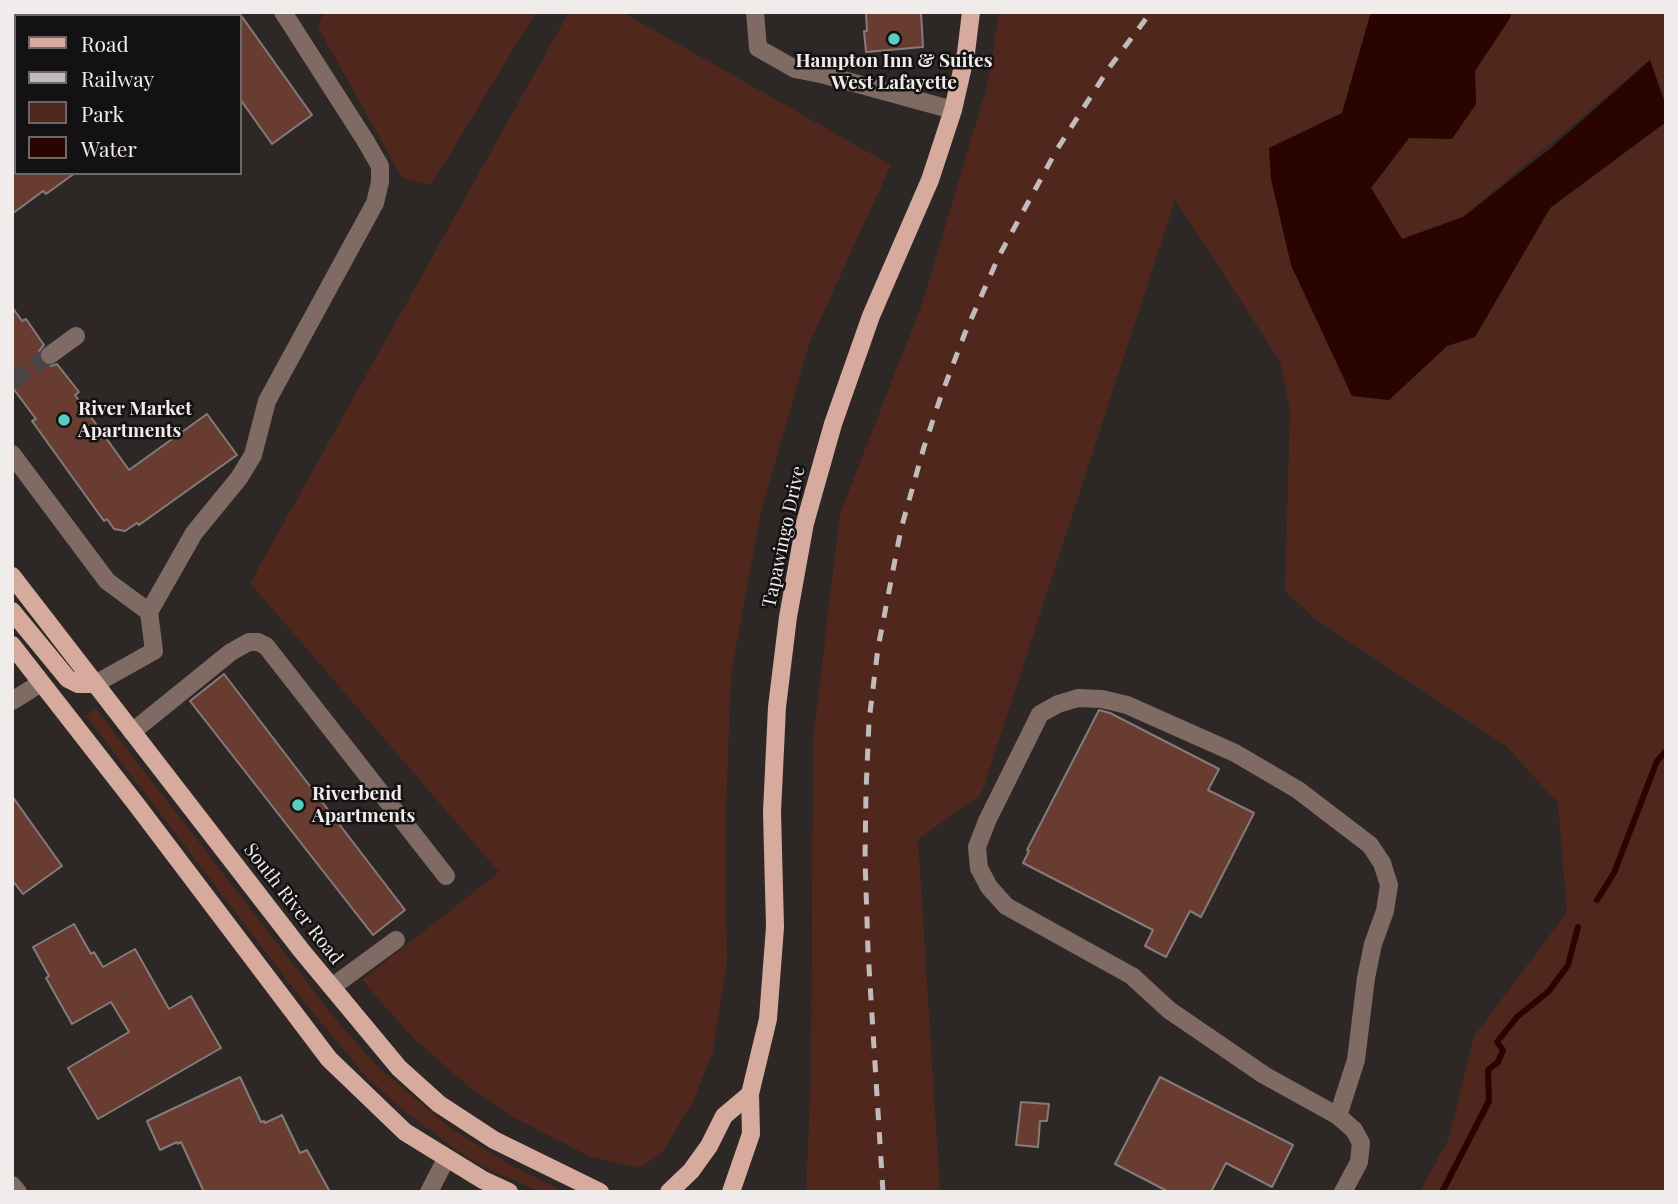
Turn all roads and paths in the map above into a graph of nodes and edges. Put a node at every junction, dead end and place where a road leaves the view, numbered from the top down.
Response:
1 (283, 12) edge
2 (755, 12) edge
3 (971, 12) edge
4 (953, 110) junction
5 (76, 336) dead end
6 (51, 355) tunnel mouth
7 (12, 454) edge
8 (12, 576) edge
9 (12, 611) edge
10 (149, 612) junction
11 (12, 645) edge
12 (41, 683) junction
13 (95, 684) junction
14 (18, 698) edge
15 (132, 732) junction
16 (446, 876) dead end
17 (396, 940) dead end
18 (332, 987) junction
19 (750, 1094) junction
20 (1338, 1116) junction
21 (446, 1159) junction
22 (12, 1185) edge
23 (18, 1192) edge
24 (429, 1192) edge
25 (509, 1192) edge
26 (600, 1192) edge
27 (669, 1192) edge
28 (731, 1192) edge
29 (1343, 1192) edge

1 - 10 street
2 - 4 street
3 - 4 main road, Tapawingo Drive
4 - 19 main road, Tapawingo Drive
5 - 6 street
7 - 10 street
8 - 13 main road, South River Road
9 - 13 main road
10 - 13 street
11 - 12 main road
12 - 14 street
12 - 21 main road
13 - 15 main road, South River Road
15 - 16 street
15 - 18 main road, South River Road
17 - 18 street
18 - 26 main road, South River Road
19 - 27 main road
19 - 28 main road, Tapawingo Drive
20 - 20 street
20 - 29 street
21 - 24 street
21 - 25 main road
22 - 23 street

